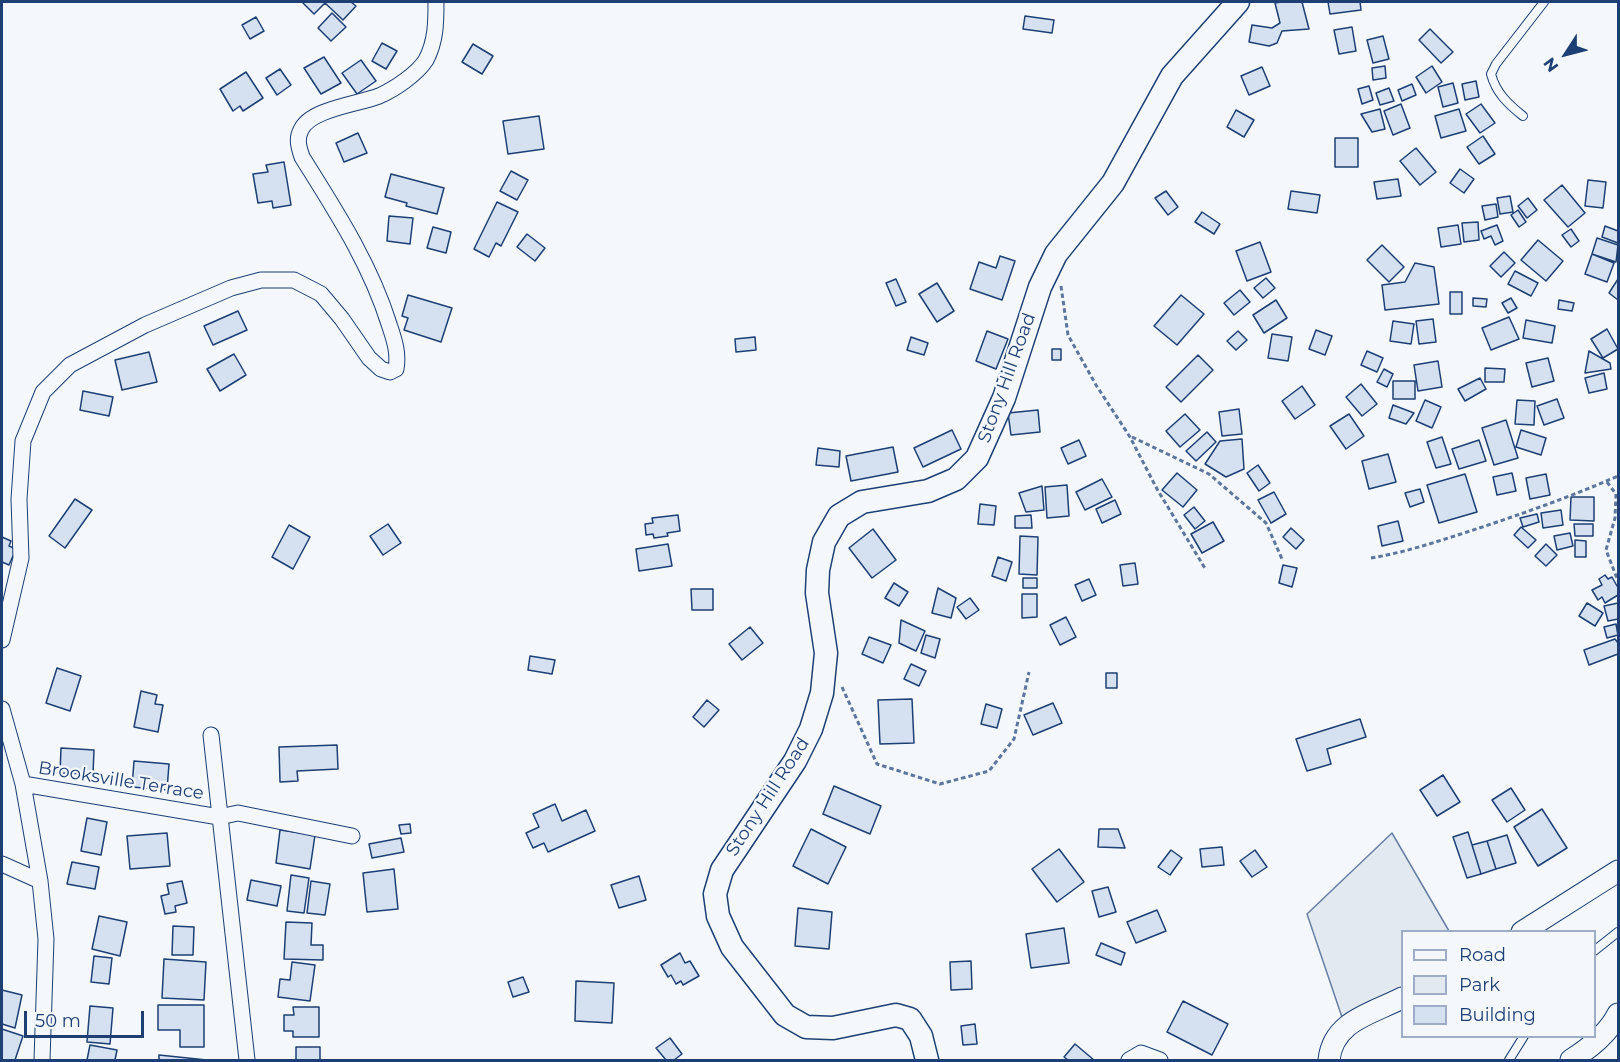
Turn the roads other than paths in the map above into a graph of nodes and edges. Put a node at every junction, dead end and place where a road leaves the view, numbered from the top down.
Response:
1 (436, 2) edge
2 (1238, 2) edge
3 (1544, 2) edge
4 (1523, 116) dead end
5 (2, 640) edge
6 (2, 709) edge
7 (212, 735) dead end
8 (23, 784) junction
9 (219, 817) junction
10 (352, 836) dead end
11 (2, 864) edge
12 (1618, 871) edge
13 (40, 881) junction
14 (1525, 930) edge
15 (1618, 932) edge
16 (1596, 949) edge
17 (1401, 999) edge
18 (1618, 1014) edge
19 (1523, 1038) edge
20 (42, 1060) edge
21 (247, 1060) edge
22 (927, 1060) edge
23 (1129, 1060) edge
24 (1160, 1060) edge
25 (1329, 1060) edge
26 (1509, 1060) edge
27 (1571, 1060) edge

1 - 5 street
2 - 22 main road, Stony Hill Road
3 - 4 lane
6 - 8 street
7 - 9 street
8 - 9 street, Brooksville Terrace
8 - 13 street
9 - 10 street
9 - 21 street, Brooksville Terrace
11 - 13 street
12 - 14 main road
13 - 20 street
15 - 16 lane
17 - 25 main road
18 - 27 main road
19 - 26 lane
23 - 24 street

